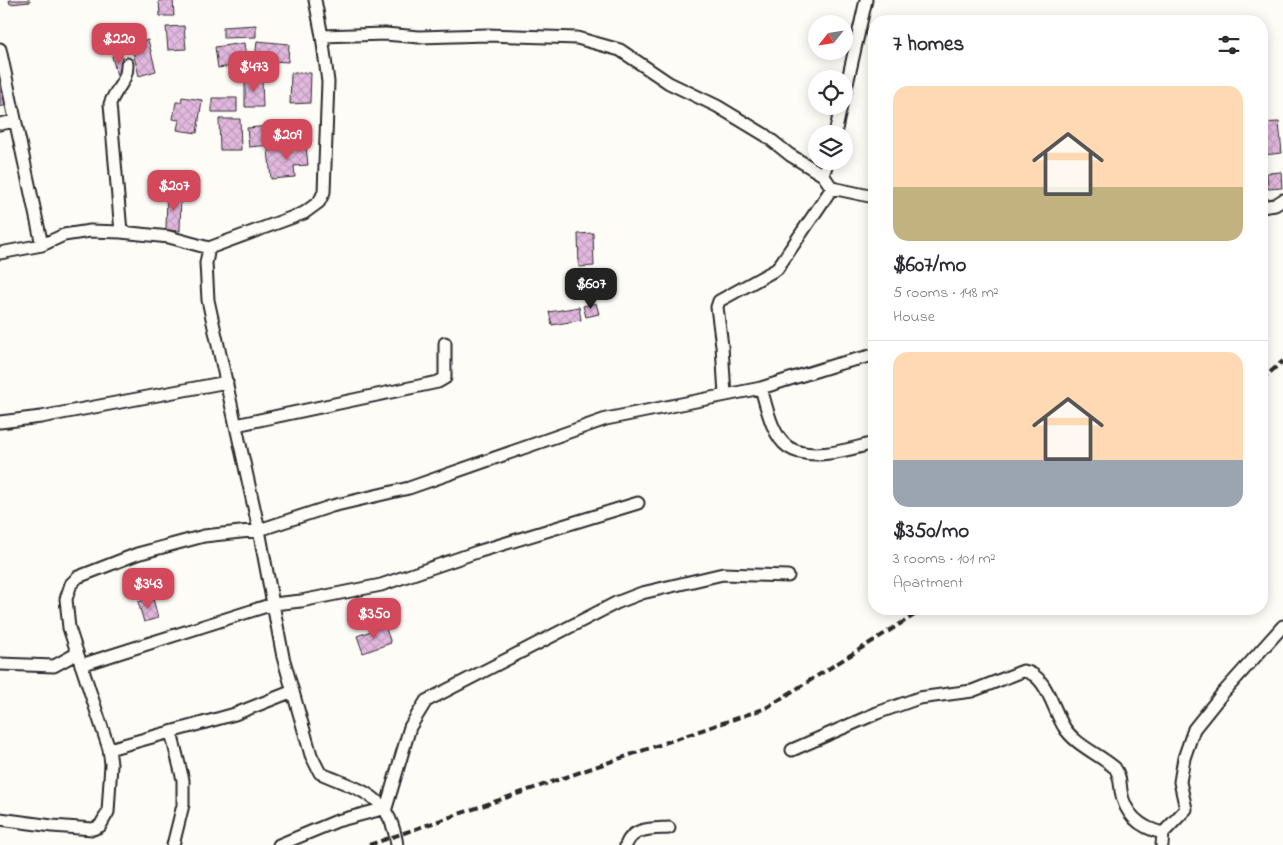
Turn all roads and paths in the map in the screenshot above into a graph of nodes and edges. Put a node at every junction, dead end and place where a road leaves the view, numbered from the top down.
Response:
1 (315, 0) edge
2 (866, 0) edge
3 (322, 36) junction
4 (0, 49) edge
5 (127, 64) dead end
6 (850, 70) edge
7 (15, 121) junction
8 (0, 124) edge
9 (825, 170) edge
10 (824, 175) junction
11 (832, 188) junction
12 (868, 196) edge
13 (1283, 200) edge
14 (1268, 206) edge
15 (121, 232) junction
16 (42, 245) junction
17 (209, 248) junction
18 (0, 253) edge
19 (445, 343) dead end
20 (868, 356) edge
21 (226, 382) junction
22 (761, 388) junction
23 (725, 395) junction
24 (0, 422) edge
25 (236, 425) junction
26 (868, 444) edge
27 (638, 503) dead end
28 (259, 530) junction
29 (788, 576) dead end
30 (273, 604) junction
31 (1283, 626) edge
32 (79, 660) junction
33 (0, 664) edge
34 (292, 691) junction
35 (171, 732) junction
36 (109, 749) junction
37 (792, 750) dead end
38 (386, 808) junction
39 (0, 819) edge
40 (669, 828) dead end
41 (1163, 839) edge
42 (173, 845) edge
43 (279, 845) edge
44 (397, 845) edge
45 (626, 845) edge

1 - 3 street
2 - 6 street
3 - 10 street
3 - 17 street
4 - 7 street
5 - 15 street
7 - 8 street
7 - 16 street
9 - 10 street
10 - 11 street
11 - 12 street
11 - 23 street
13 - 14 street
15 - 16 street
15 - 17 street
16 - 18 street
17 - 21 street
19 - 25 street
20 - 22 street
21 - 24 street
21 - 25 street
22 - 23 street
22 - 26 street
23 - 28 street
25 - 28 street
27 - 30 street
28 - 30 street
28 - 32 street
29 - 38 street
30 - 32 street
30 - 34 street
31 - 41 street
32 - 33 street
32 - 36 street
34 - 35 street
34 - 38 street
35 - 36 street
35 - 42 street
36 - 39 street
37 - 41 street
38 - 43 street
38 - 44 street
40 - 45 street

